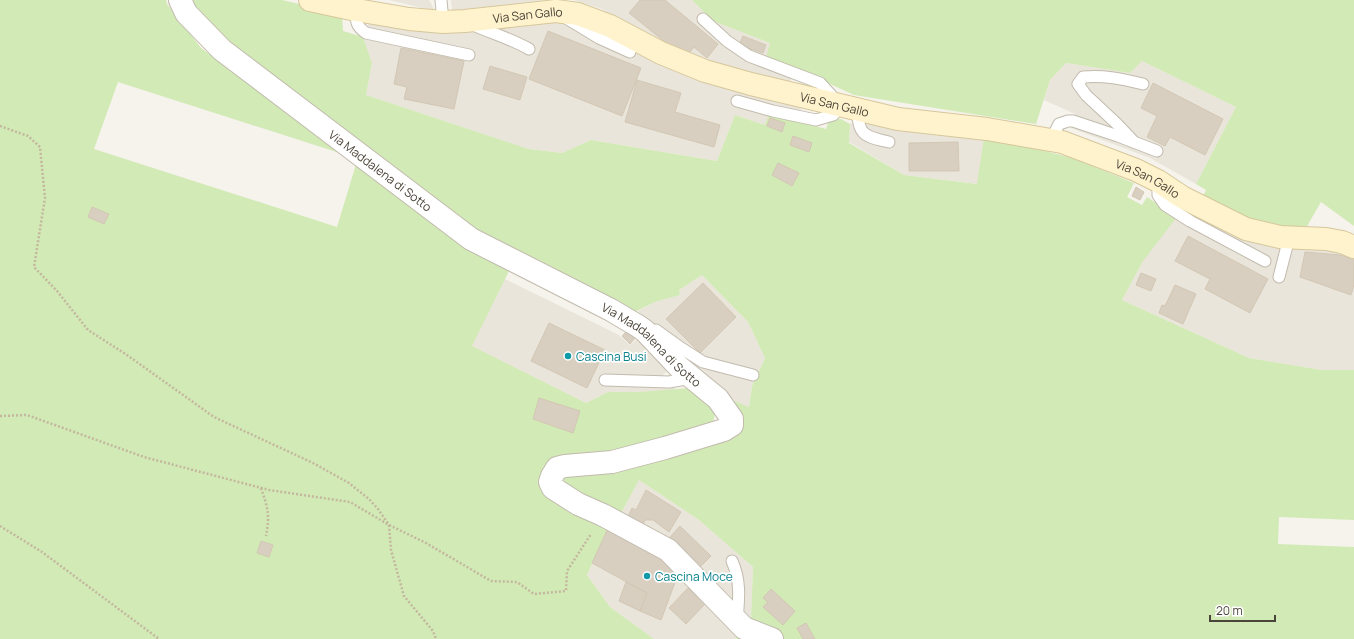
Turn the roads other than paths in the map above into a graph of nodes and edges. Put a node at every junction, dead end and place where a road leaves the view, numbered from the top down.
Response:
1 (180, 0) edge
2 (310, 0) edge
3 (441, 0) edge
4 (356, 10) junction
5 (556, 11) junction
6 (703, 19) dead end
7 (465, 21) junction
8 (442, 22) junction
9 (529, 49) dead end
10 (630, 52) dead end
11 (469, 55) dead end
12 (1143, 84) dead end
13 (737, 101) dead end
14 (850, 108) junction
15 (1051, 140) junction
16 (888, 142) dead end
17 (1134, 142) junction
18 (1157, 151) dead end
19 (1158, 181) junction
20 (1289, 238) junction
21 (1354, 247) edge
22 (1265, 261) dead end
23 (1279, 277) dead end
24 (638, 326) junction
25 (753, 375) dead end
26 (693, 378) junction
27 (605, 380) dead end
28 (732, 561) dead end
29 (737, 620) junction
30 (772, 639) edge

1 - 24 street, Via Maddalena di Sotto
2 - 4 street, Via San Gallo
3 - 8 lane
4 - 8 street, Via San Gallo
4 - 11 lane
5 - 7 street, Via San Gallo
5 - 10 lane
5 - 14 street, Via San Gallo
6 - 14 lane
7 - 8 street, Via San Gallo
7 - 9 lane
12 - 17 lane
13 - 14 lane
14 - 15 street, Via San Gallo
14 - 16 lane
15 - 17 lane
15 - 19 street, Via San Gallo
17 - 18 lane
19 - 20 street, Via San Gallo
19 - 22 lane
20 - 21 street, Via San Gallo
20 - 23 lane
24 - 25 lane
24 - 26 street, Via Maddalena di Sotto
26 - 27 lane
26 - 29 street, Via Maddalena di Sotto
28 - 29 lane
29 - 30 street, Via Maddalena di Sotto

